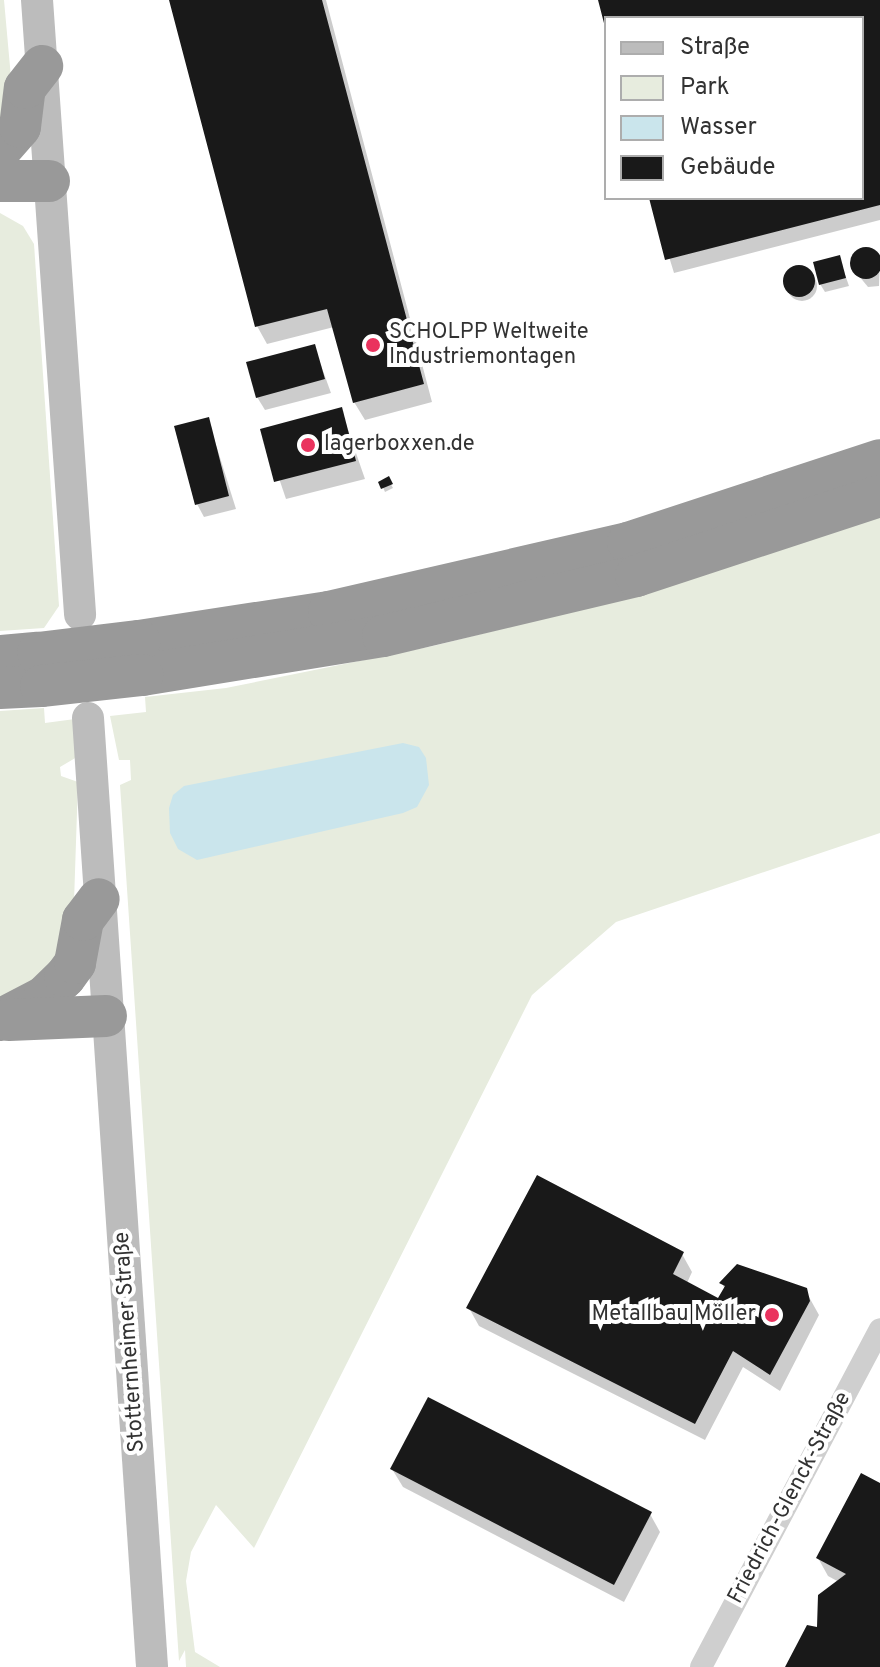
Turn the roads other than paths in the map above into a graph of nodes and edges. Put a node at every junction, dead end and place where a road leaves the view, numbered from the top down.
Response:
1 (37, 0) edge
2 (42, 66) junction
3 (0, 150) edge
4 (0, 181) edge
5 (49, 181) junction
6 (880, 460) edge
7 (880, 496) edge
8 (80, 614) dead end
9 (141, 658) junction
10 (26, 665) edge
11 (0, 688) edge
12 (88, 718) dead end
13 (99, 899) junction
14 (106, 1016) junction
15 (0, 1020) edge
16 (880, 1329) edge
17 (152, 1667) edge
18 (701, 1667) edge

1 - 2 main road
2 - 3 highway
2 - 5 main road
4 - 5 highway
5 - 8 main road
6 - 9 highway
7 - 9 highway
9 - 10 highway, bridge
10 - 11 highway
12 - 13 main road, Stotternheimer Straße
13 - 14 main road, Stotternheimer Straße
13 - 15 highway
14 - 15 highway
14 - 17 main road, Stotternheimer Straße
16 - 18 street, Friedrich-Glenck-Straße

